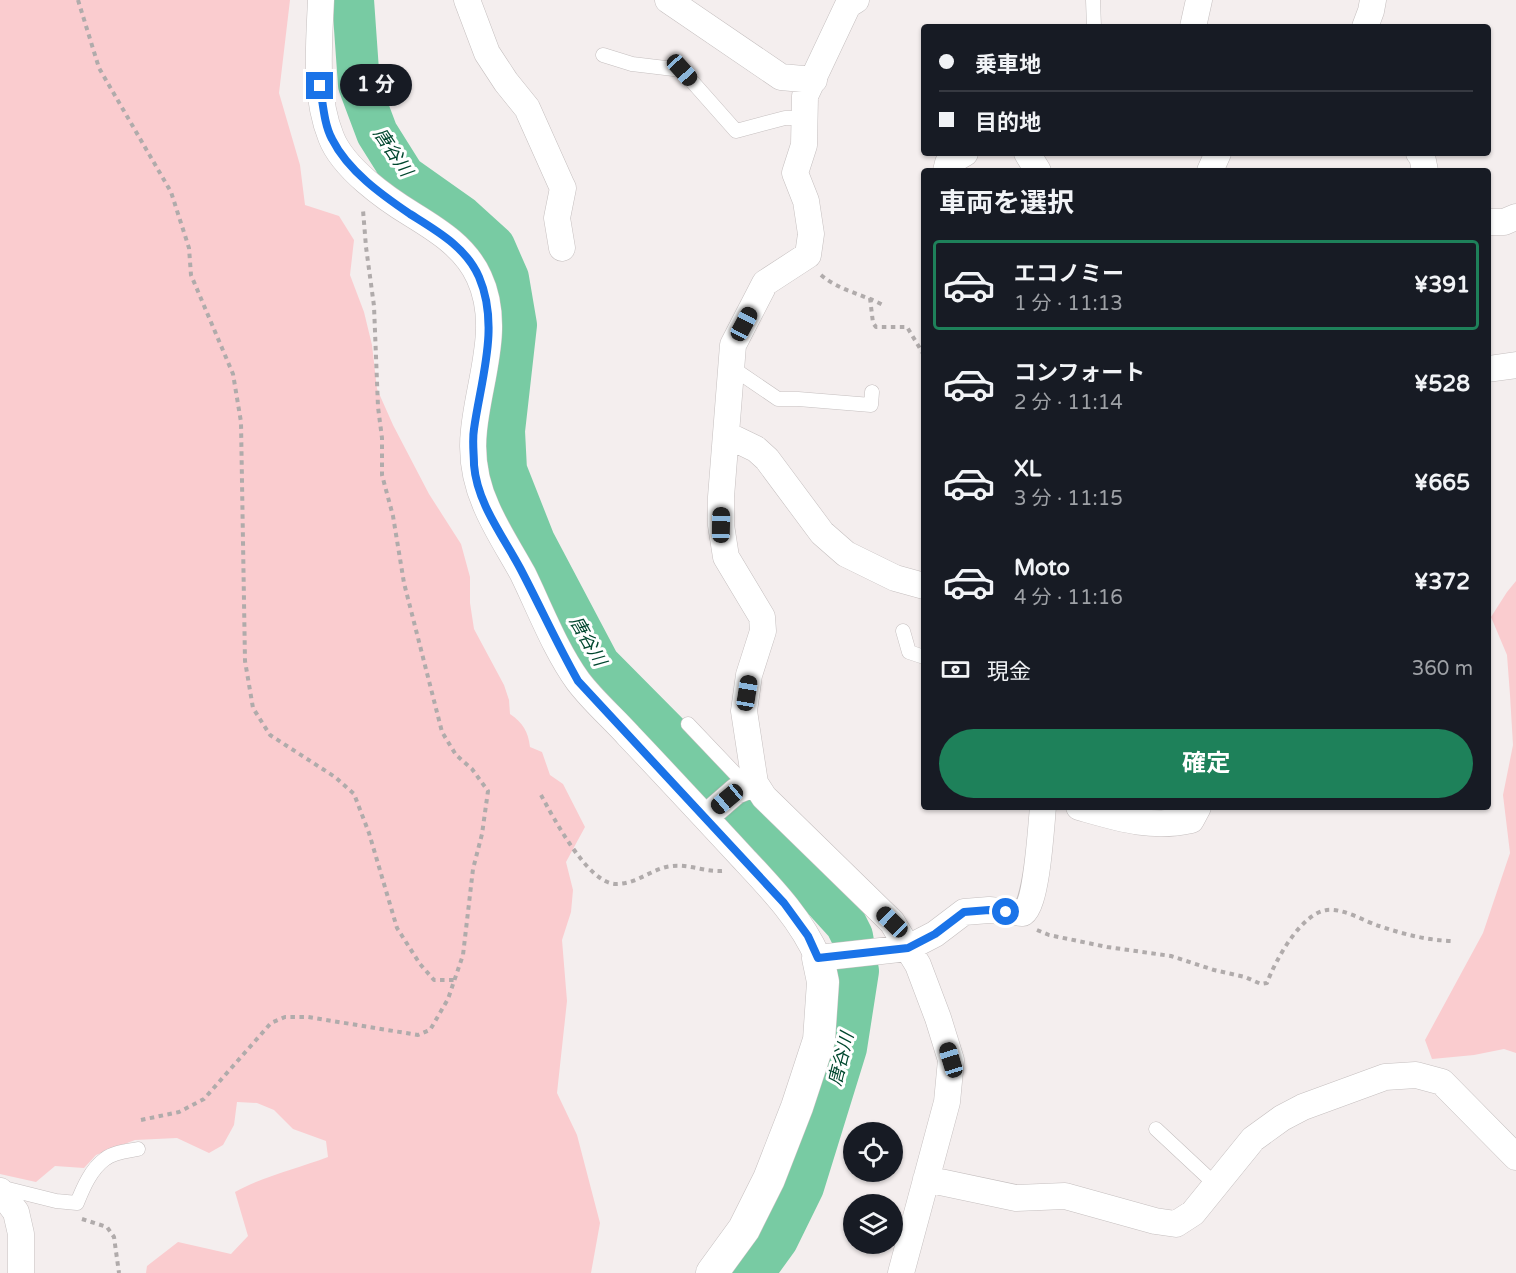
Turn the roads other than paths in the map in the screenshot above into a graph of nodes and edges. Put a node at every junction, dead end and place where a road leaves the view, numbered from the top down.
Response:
1 (321, 0) edge
2 (467, 0) edge
3 (668, 0) edge
4 (856, 0) edge
5 (1093, 0) edge
6 (1199, 0) edge
7 (1373, 0) edge
8 (1094, 24) edge
9 (1194, 24) edge
10 (1366, 24) edge
11 (603, 55) dead end
12 (813, 80) junction
13 (805, 118) junction
14 (960, 156) edge
15 (947, 168) edge
16 (1516, 217) edge
17 (1491, 222) edge
18 (562, 248) dead end
19 (1516, 364) edge
20 (731, 367) junction
21 (1491, 368) edge
22 (872, 392) dead end
23 (727, 435) junction
24 (921, 585) edge
25 (903, 631) dead end
26 (921, 656) edge
27 (688, 724) dead end
28 (732, 797) junction
29 (1043, 810) edge
30 (1090, 810) edge
31 (1196, 810) edge
32 (908, 948) junction
33 (827, 958) junction
34 (1156, 1129) dead end
35 (138, 1149) dead end
36 (1516, 1157) edge
37 (926, 1179) junction
38 (1216, 1185) junction
39 (4, 1189) edge
40 (37, 1223) dead end
41 (21, 1273) edge
42 (712, 1273) edge
43 (901, 1273) edge

1 - 28 street
2 - 18 street
3 - 12 street
4 - 12 street
5 - 8 lane
6 - 9 street
7 - 10 street
11 - 13 lane
12 - 13 street
13 - 20 street
14 - 15 street
16 - 17 street
19 - 21 street
20 - 22 lane
20 - 23 street
23 - 24 street
23 - 28 street
25 - 26 lane
27 - 28 lane
28 - 32 street
28 - 33 street
29 - 32 street
30 - 31 street
32 - 33 street
32 - 37 street
33 - 42 street
34 - 38 lane
35 - 39 lane
36 - 38 street
37 - 38 street
37 - 43 street
39 - 40 street
39 - 41 street

